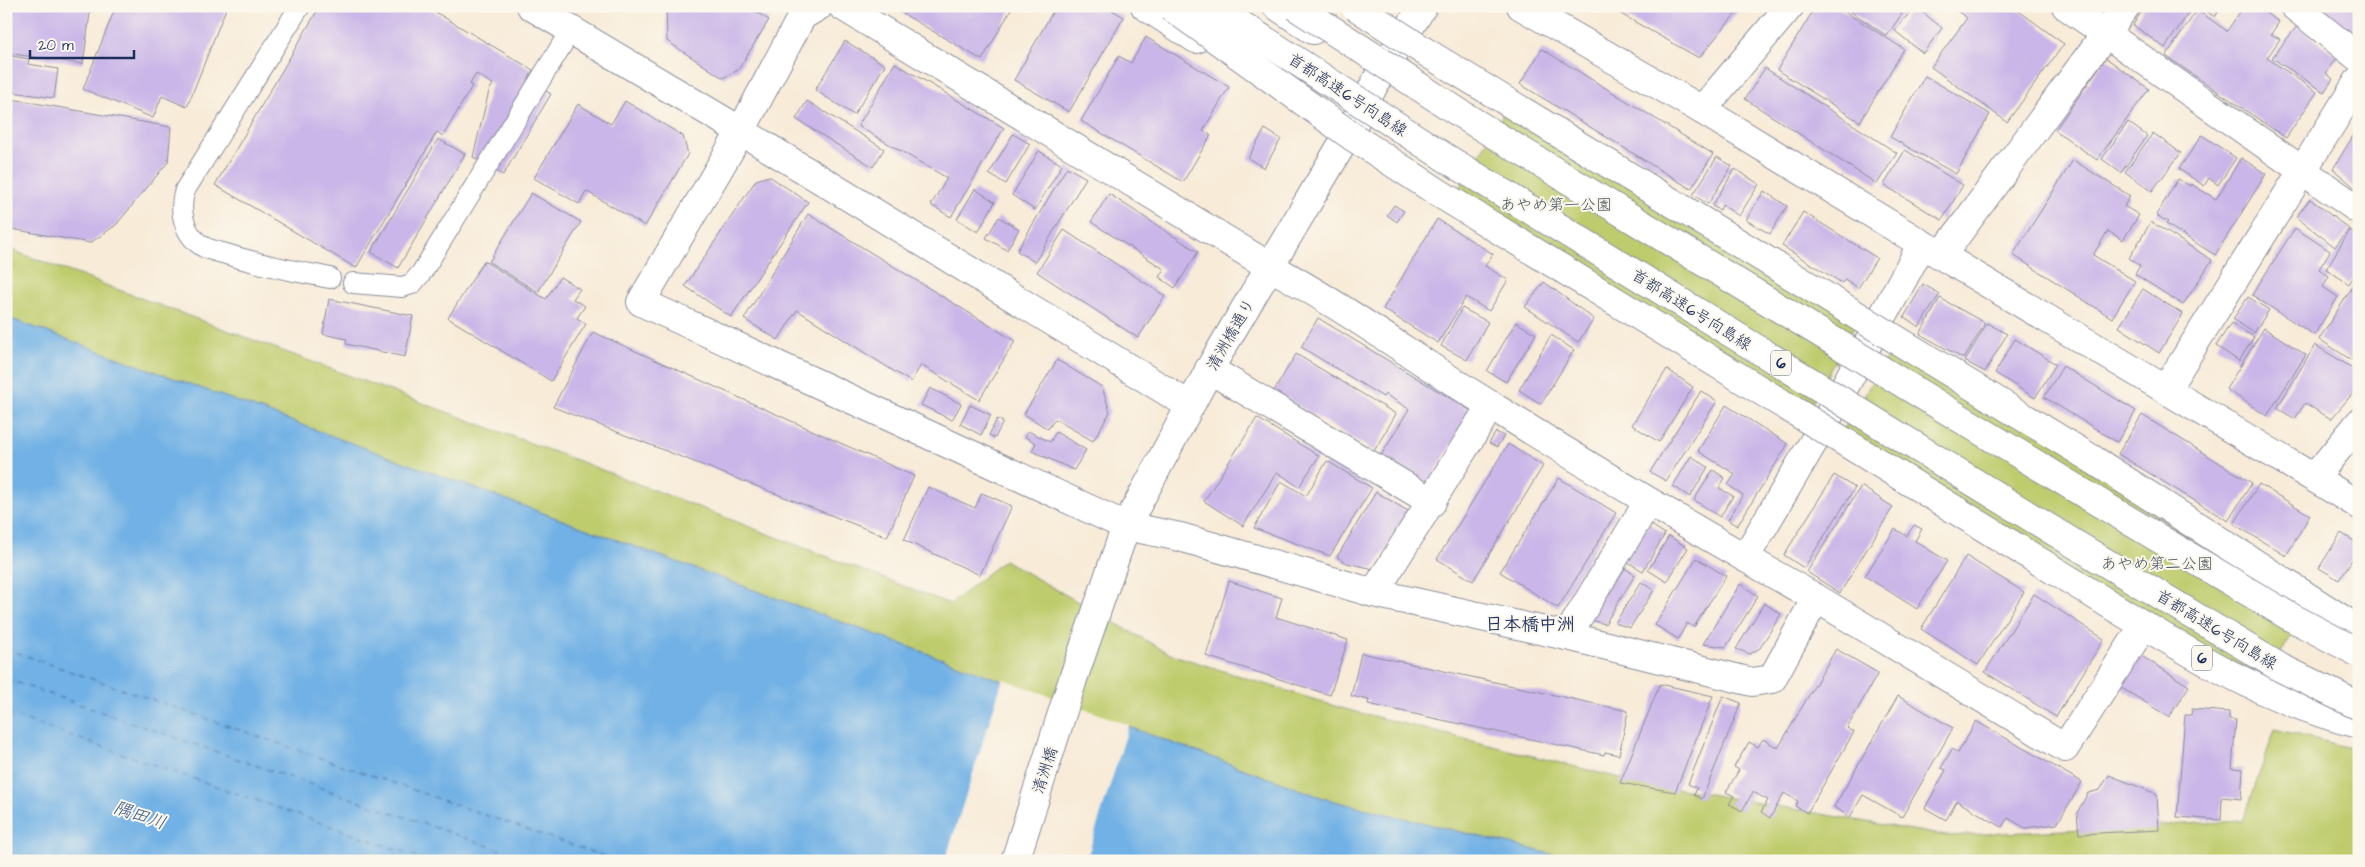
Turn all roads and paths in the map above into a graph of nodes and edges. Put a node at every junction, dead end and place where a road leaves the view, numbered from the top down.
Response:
1 (300, 6) edge
2 (531, 6) edge
3 (819, 6) edge
4 (842, 6) edge
5 (1145, 6) edge
6 (1170, 6) edge
7 (1212, 6) edge
8 (1277, 6) edge
9 (1295, 6) edge
10 (1355, 6) edge
11 (1424, 6) edge
12 (1521, 6) edge
13 (1790, 6) edge
14 (2066, 6) edge
15 (2126, 6) edge
16 (2294, 6) edge
17 (571, 30) junction
18 (2104, 34) junction
19 (2359, 58) edge
20 (1380, 74) junction
21 (2359, 80) edge
22 (1702, 110) junction
23 (741, 131) junction
24 (1347, 136) junction
25 (2302, 170) junction
26 (2359, 210) edge
27 (1932, 250) junction
28 (1269, 266) junction
29 (330, 278) dead end
30 (353, 283) dead end
31 (1209, 369) junction
32 (2166, 389) junction
33 (1189, 405) junction
34 (1491, 406) junction
35 (2359, 423) edge
36 (2314, 478) junction
37 (1432, 502) junction
38 (1648, 502) junction
39 (2359, 505) edge
40 (1126, 526) junction
41 (1745, 558) junction
42 (1374, 594) junction
43 (1816, 598) junction
44 (2359, 630) edge
45 (1567, 636) junction
46 (2135, 639) dead end
47 (2359, 653) edge
48 (1073, 679) joint
49 (2359, 706) edge
50 (2359, 724) edge
51 (1016, 861) edge

1 - 29 lane
2 - 17 main road
3 - 23 main road
4 - 28 main road
5 - 24 main road
6 - 50 main road, 6, bridge
7 - 49 main road, 首都高速6号向島線 / 6, bridge
8 - 20 main road
9 - 47 main road, bridge
10 - 44 main road, bridge
11 - 20 main road, 清洲橋通り
12 - 22 main road
13 - 22 main road
14 - 18 main road
15 - 18 main road
16 - 19 main road
17 - 23 main road
17 - 30 lane
18 - 25 main road
18 - 27 main road
20 - 24 main road, 清洲橋通り
21 - 25 main road
22 - 27 main road
23 - 33 main road
23 - 40 main road
24 - 28 main road, 清洲橋通り
25 - 26 main road
25 - 32 main road
27 - 32 main road
27 - 41 main road
28 - 31 main road, 清洲橋通り
28 - 34 main road
31 - 33 main road, 清洲橋通り
31 - 37 main road
32 - 36 main road
33 - 40 main road, 清洲橋通り
34 - 37 main road
34 - 38 main road
35 - 36 main road
36 - 39 main road
37 - 42 main road
38 - 41 main road
38 - 45 main road
40 - 42 main road
40 - 48 main road, 清洲橋通り
41 - 43 main road
42 - 45 main road
43 - 45 main road
43 - 46 main road
48 - 51 main road, 清洲橋

